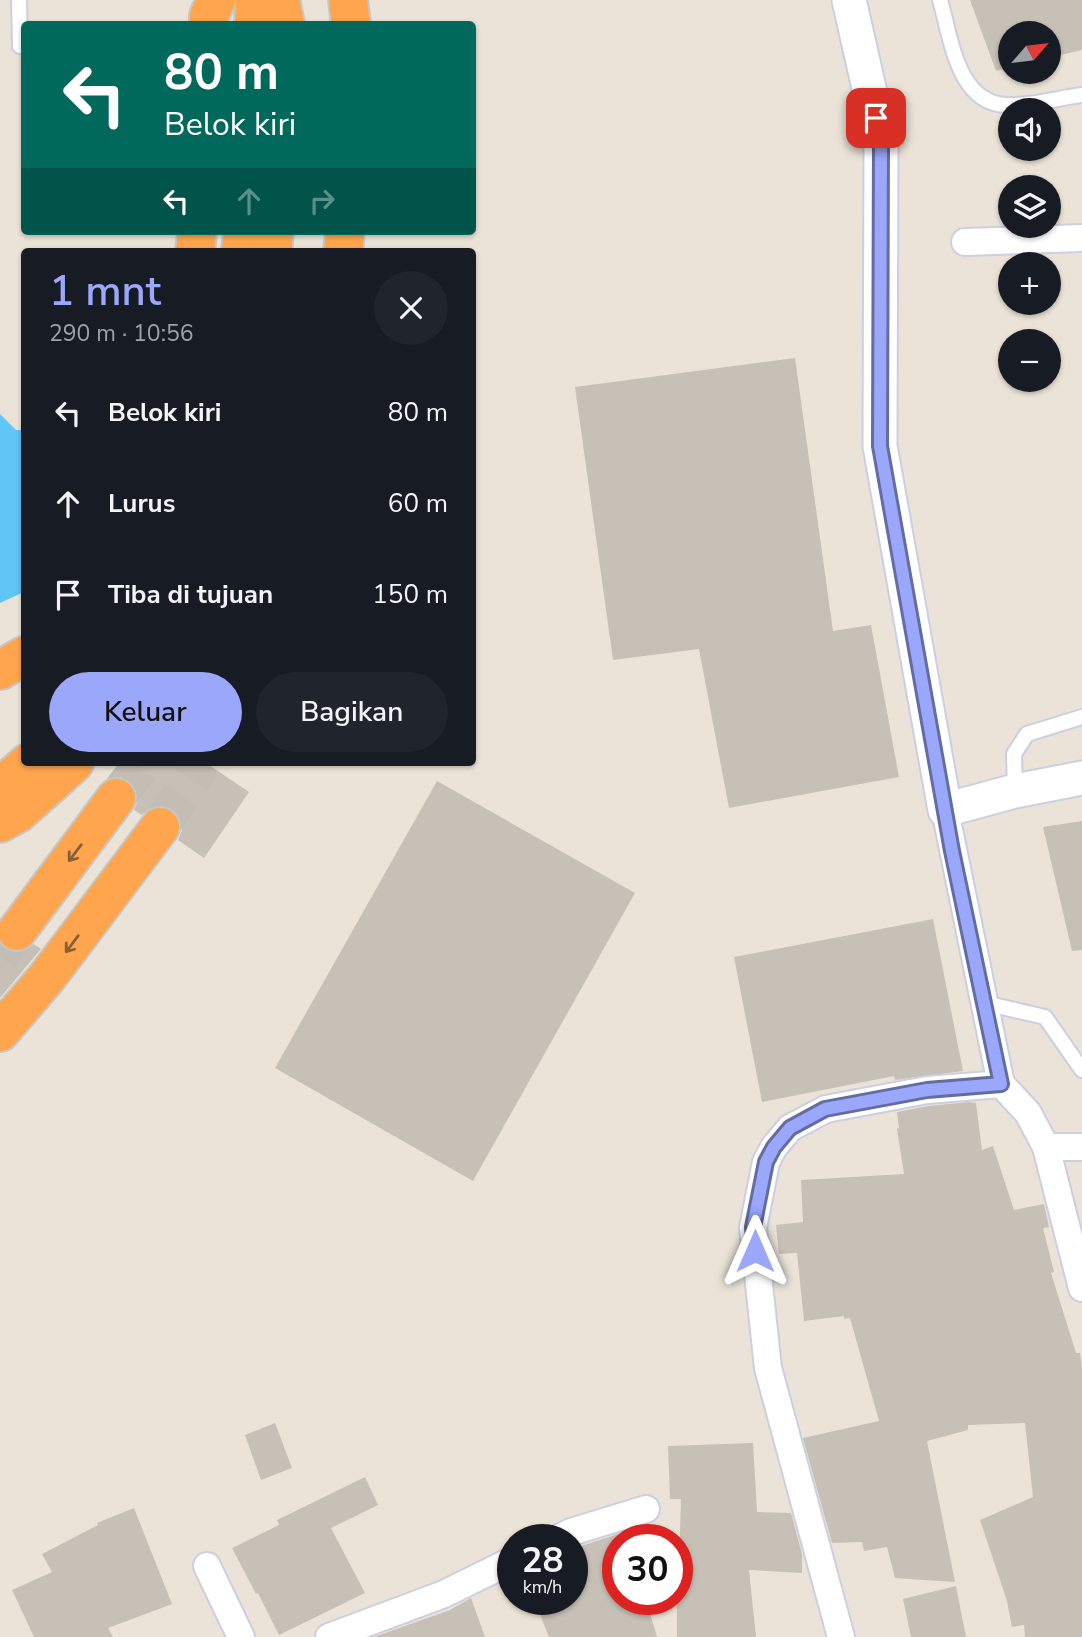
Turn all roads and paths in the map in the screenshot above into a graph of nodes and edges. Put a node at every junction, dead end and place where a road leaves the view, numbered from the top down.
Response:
1 (19, 0) edge
2 (216, 0) edge
3 (254, 0) edge
4 (280, 0) edge
5 (348, 0) edge
6 (849, 0) edge
7 (940, 0) edge
8 (210, 21) edge
9 (254, 21) edge
10 (284, 21) edge
11 (351, 21) edge
12 (20, 46) dead end
13 (1082, 95) edge
14 (1082, 238) edge
15 (965, 243) dead end
16 (21, 658) edge
17 (0, 670) edge
18 (1082, 717) edge
19 (25, 766) edge
20 (71, 766) edge
21 (1082, 778) edge
22 (0, 788) edge
23 (1015, 791) junction
24 (116, 798) tunnel mouth
25 (944, 810) junction
26 (0, 823) edge
27 (160, 827) tunnel mouth
28 (17, 931) tunnel mouth
29 (984, 1003) junction
30 (0, 1032) edge
31 (1082, 1070) edge
32 (1001, 1084) junction
33 (1046, 1147) junction
34 (1082, 1147) edge
35 (1082, 1289) edge
36 (646, 1509) dead end
37 (588, 1527) edge
38 (207, 1566) dead end
39 (497, 1568) edge
40 (241, 1637) edge
41 (329, 1637) edge
42 (841, 1637) edge

1 - 12 lane
2 - 8 highway
3 - 9 highway
4 - 10 highway
5 - 11 highway
6 - 25 street
7 - 13 lane
14 - 15 street
16 - 17 highway
18 - 23 lane
19 - 22 highway
20 - 26 highway
21 - 23 street
23 - 25 street
24 -> 28 highway
25 - 29 street
27 -> 30 highway
29 - 31 lane
29 - 32 street
32 - 33 street
32 - 42 street
33 - 34 street
33 - 35 street
36 - 37 street
38 - 40 street
39 - 41 street

